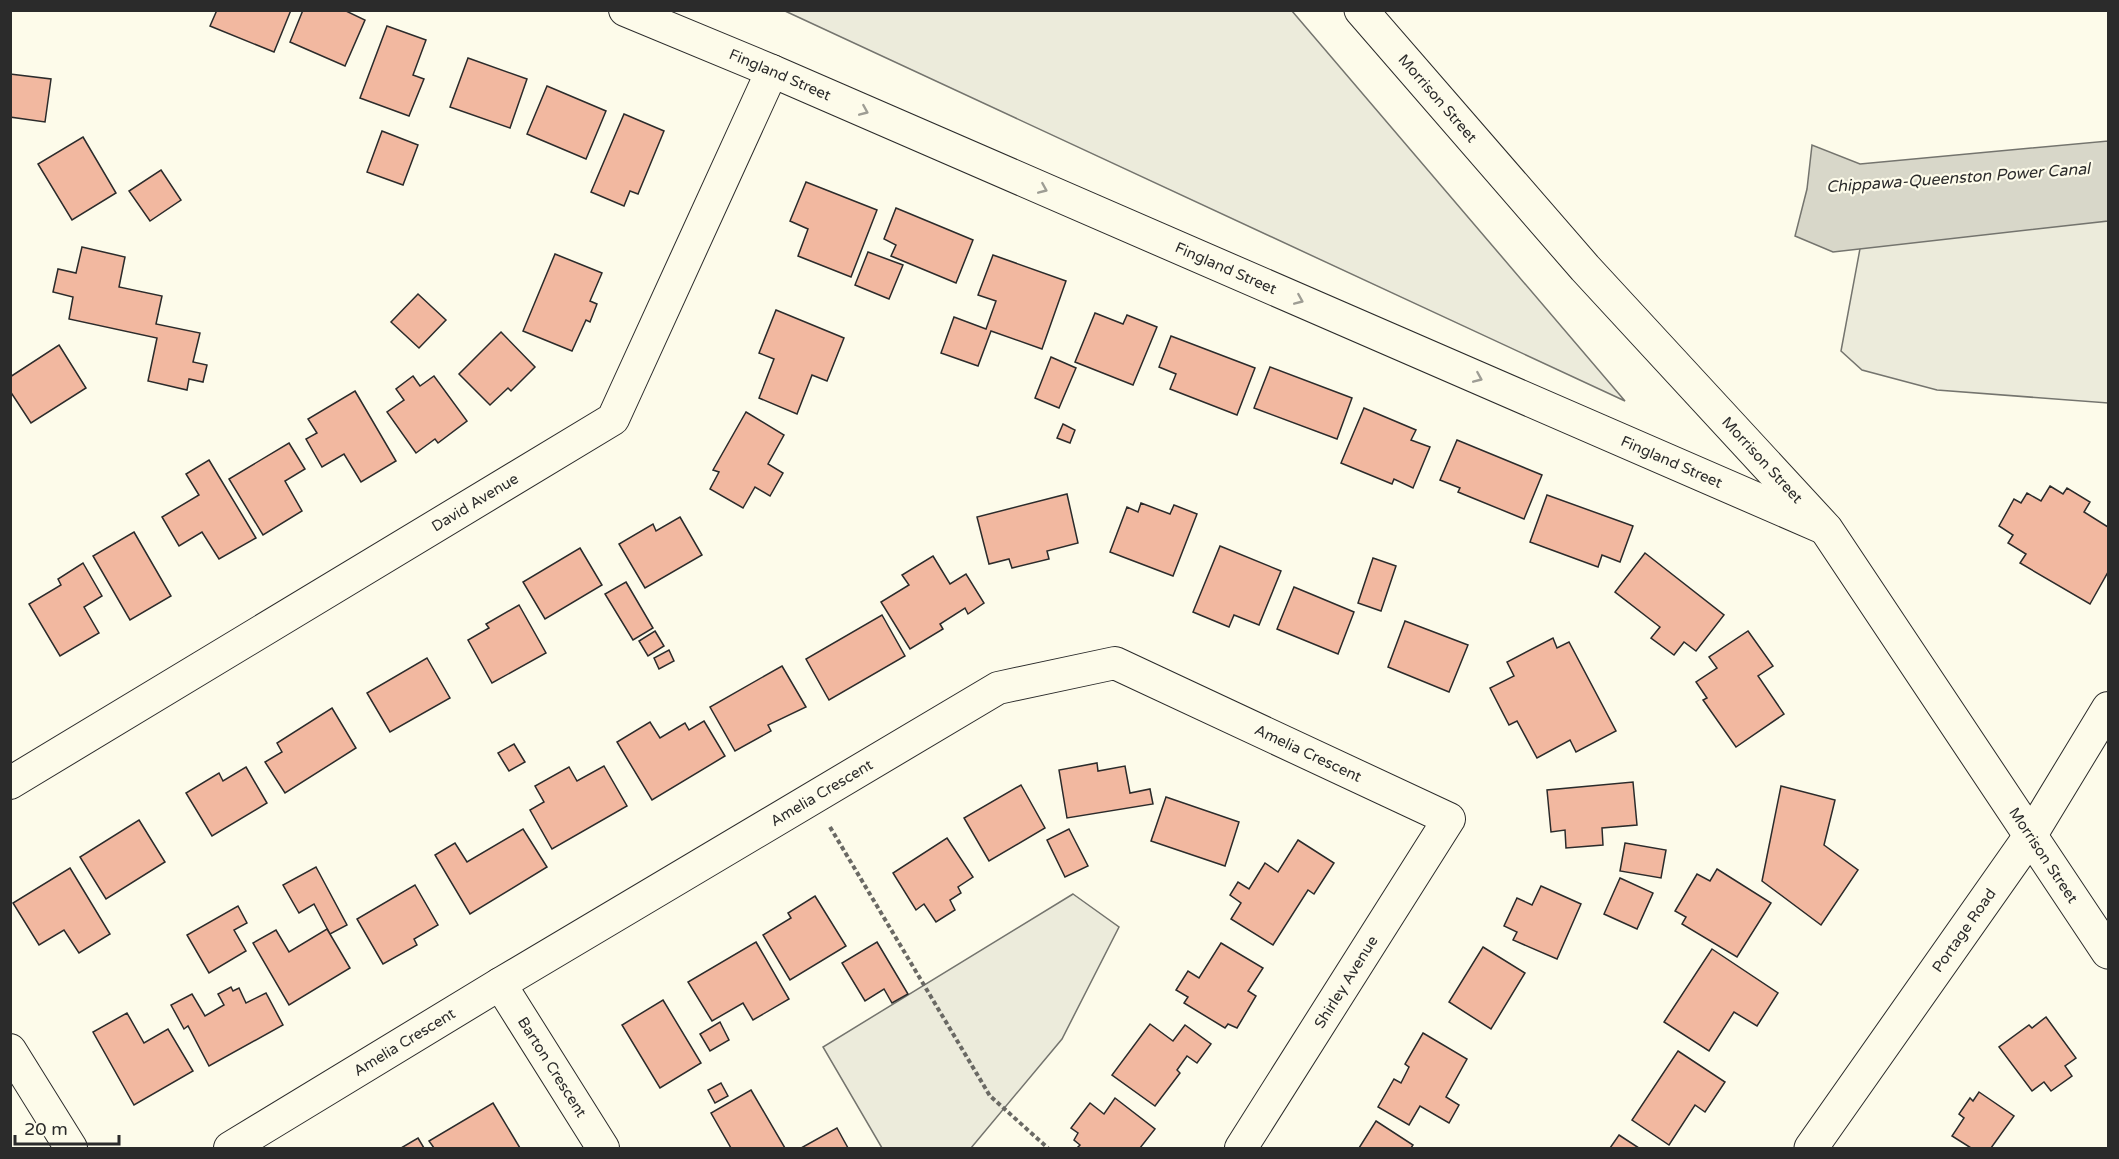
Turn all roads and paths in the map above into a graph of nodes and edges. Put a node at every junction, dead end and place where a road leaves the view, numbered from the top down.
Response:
1 (625, 10) edge
2 (1361, 10) edge
3 (772, 71) junction
4 (1826, 529) junction
5 (2109, 708) edge
6 (10, 783) edge
7 (812, 798) junction
8 (1445, 817) joint
9 (2031, 835) junction
10 (2109, 952) edge
11 (500, 984) junction
12 (10, 1050) edge
13 (71, 1149) edge
14 (230, 1149) edge
15 (603, 1149) edge
16 (1048, 1149) edge
17 (1241, 1149) edge
18 (1811, 1149) edge

1 - 3 street, Fingland Street
2 - 4 street, Morrison Street
3 -> 4 street, Fingland Street
3 - 6 street, David Avenue
4 - 9 street, Morrison Street
5 - 9 street, Portage Road
7 - 8 street, Amelia Crescent
7 - 11 street, Amelia Crescent
7 - 16 path
8 - 17 street, Shirley Avenue
9 - 10 street, Morrison Street
9 - 18 street, Portage Road
11 - 14 street, Amelia Crescent
11 - 15 street, Barton Crescent
12 - 13 street

